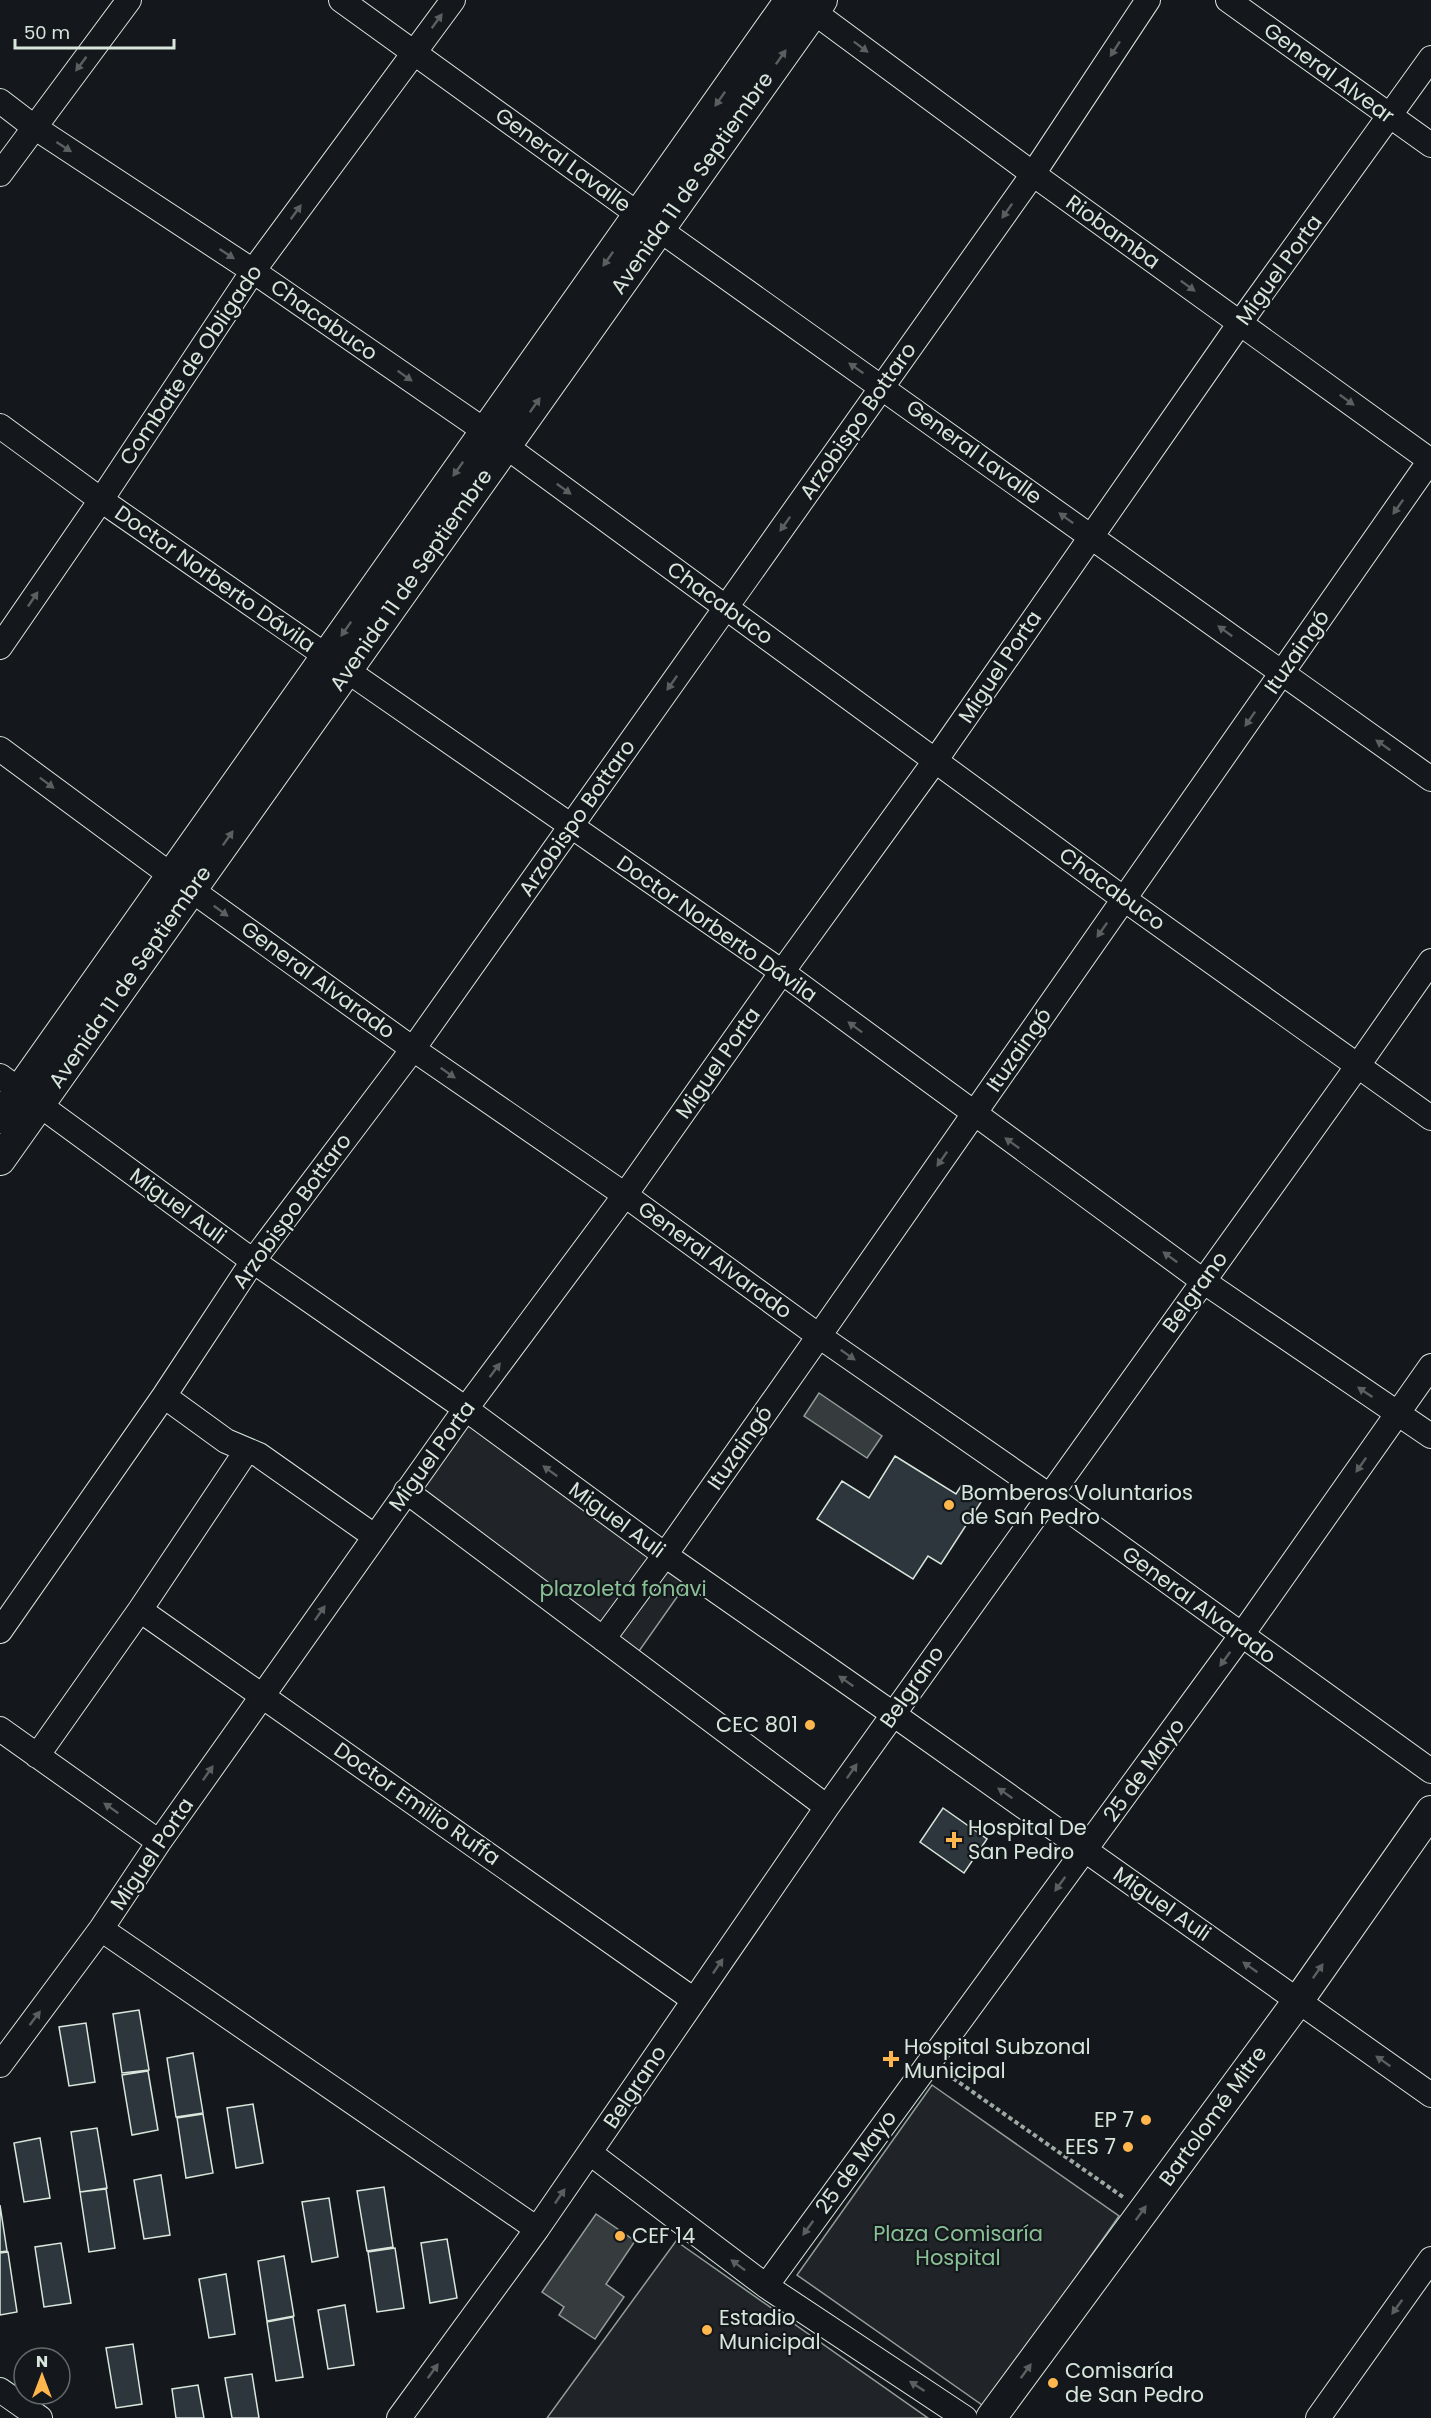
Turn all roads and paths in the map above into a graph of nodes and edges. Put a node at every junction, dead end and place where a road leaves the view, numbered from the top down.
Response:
1 (129, 0) edge
2 (340, 0) edge
3 (453, 0) edge
4 (1148, 0) edge
5 (1228, 0) edge
6 (806, 3) edge
7 (414, 53) junction
8 (1431, 58) edge
9 (0, 100) edge
10 (1390, 117) junction
11 (34, 127) junction
12 (1431, 145) edge
13 (0, 174) edge
14 (1033, 174) junction
15 (649, 222) junction
16 (253, 271) junction
17 (1240, 323) junction
18 (882, 387) junction
19 (0, 426) edge
20 (495, 439) junction
21 (1431, 460) edge
22 (101, 500) junction
23 (1090, 535) junction
24 (726, 607) junction
25 (0, 647) edge
26 (337, 663) junction
27 (1282, 673) junction
28 (0, 748) edge
29 (935, 761) junction
30 (1431, 779) edge
31 (571, 826) junction
32 (182, 883) junction
33 (1124, 898) junction
34 (1431, 961) edge
35 (782, 972) junction
36 (413, 1049) junction
37 (1359, 1065) junction
38 (20, 1090) edge
39 (974, 1115) junction
40 (0, 1118) edge
41 (1431, 1118) edge
42 (0, 1160) edge
43 (625, 1195) junction
44 (253, 1261) junction
45 (1203, 1281) junction
46 (819, 1336) junction
47 (1431, 1366) edge
48 (164, 1396) junction
49 (466, 1409) junction
50 (1397, 1414) junction
51 (1431, 1436) edge
52 (247, 1450) junction
53 (406, 1491) junction
54 (1048, 1495) junction
55 (374, 1536) junction
56 (665, 1555) junction
57 (140, 1610) junction
58 (0, 1631) edge
59 (1241, 1636) junction
60 (603, 1639) junction
61 (263, 1695) junction
62 (893, 1714) junction
63 (0, 1729) edge
64 (38, 1756) junction
65 (1431, 1770) edge
66 (827, 1807) junction
67 (1431, 1811) edge
68 (159, 1842) junction
69 (1086, 1850) junction
70 (101, 1929) junction
71 (694, 2000) junction
72 (1298, 2001) junction
73 (930, 2061) junction
74 (0, 2065) edge
75 (1431, 2095) edge
76 (590, 2152) junction
77 (1143, 2210) junction
78 (537, 2229) junction
79 (1431, 2259) edge
80 (765, 2286) junction
81 (0, 2390) edge
82 (40, 2418) edge
83 (399, 2418) edge
84 (965, 2418) edge
85 (992, 2418) edge
86 (1318, 2418) edge

1 -> 11 street
2 - 7 street, General Lavalle
7 -> 3 street, Combate de Obligado
4 -> 14 street, Arzobispo Bottaro
5 - 10 street, General Alvear
6 -> 14 street, Riobamba
6 - 15 main road, Avenida 11 de Septiembre
7 - 15 street, General Lavalle
16 -> 7 street, Combate de Obligado
8 - 10 street, Miguel Porta
9 - 11 street, Chacabuco
10 - 12 street, General Alvear
10 - 17 street, Miguel Porta
11 - 13 street
11 -> 16 street, Chacabuco
14 -> 17 street, Riobamba
14 -> 18 street, Arzobispo Bottaro
18 -> 15 street, General Lavalle
15 - 20 main road, Avenida 11 de Septiembre
16 -> 20 street, Chacabuco
16 - 22 street, Combate de Obligado
17 -> 21 street, Riobamba
17 - 23 street, Miguel Porta
23 -> 18 street, General Lavalle
18 -> 24 street, Arzobispo Bottaro
19 - 22 street, Doctor Norberto Dávila
20 -> 24 street, Chacabuco
20 - 26 main road, Avenida 11 de Septiembre
21 -> 27 street, Ituzaingó
25 -> 22 street, Combate de Obligado
22 - 26 street, Doctor Norberto Dávila
27 -> 23 street, General Lavalle
23 - 29 street, Miguel Porta
24 - 29 street, Chacabuco
24 -> 31 street, Arzobispo Bottaro
26 - 31 street, Doctor Norberto Dávila
26 - 32 main road, Avenida 11 de Septiembre
30 -> 27 street, General Lavalle
27 -> 33 street, Ituzaingó
28 -> 32 street, General Alvarado
29 - 33 street, Chacabuco
29 - 35 street, Miguel Porta
31 - 35 street, Doctor Norberto Dávila
31 - 36 street, Arzobispo Bottaro
32 -> 36 street, General Alvarado
32 - 38 main road, Avenida 11 de Septiembre
33 - 37 street, Chacabuco
33 -> 39 street, Ituzaingó
34 - 37 street, Belgrano
39 -> 35 street, Doctor Norberto Dávila
35 - 43 street, Miguel Porta
36 -> 43 street, General Alvarado
36 - 44 street, Arzobispo Bottaro
37 - 41 street, Chacabuco
37 - 45 street, Belgrano
38 - 40 main road, Avenida 11 de Septiembre
38 - 42 main road, Avenida 11 de Septiembre
38 - 44 street, Miguel Auli
45 -> 39 street, Doctor Norberto Dávila
39 -> 46 street, Ituzaingó
43 - 46 street, General Alvarado
49 -> 43 street, Miguel Porta
44 - 48 street, Arzobispo Bottaro
44 - 49 street, Miguel Auli
50 -> 45 street, Doctor Norberto Dávila
45 - 54 street, Belgrano
46 -> 54 street, General Alvarado
46 - 56 street, Ituzaingó
47 - 50 street, 25 de Mayo
48 - 52 street
48 - 58 street, Arzobispo Bottaro
49 - 53 street, Miguel Porta
56 -> 49 street, Miguel Auli
50 - 51 street, Doctor Norberto Dávila
50 -> 59 street, 25 de Mayo
52 - 55 street
52 - 57 street
53 - 55 street, Miguel Porta
53 - 60 street
54 - 59 street, General Alvarado
54 - 62 street, Belgrano
61 -> 55 street, Miguel Porta
56 - 60 street, Ituzaingó
62 -> 56 street, Miguel Auli
57 - 61 street, Doctor Emilio Ruffa
57 - 64 street
59 - 65 street, General Alvarado
59 -> 69 street, 25 de Mayo
60 - 66 street
68 -> 61 street, Miguel Porta
61 - 71 street, Doctor Emilio Ruffa
66 -> 62 street, Belgrano
69 -> 62 street, Miguel Auli
63 - 64 street
68 -> 64 street
71 -> 66 street, Belgrano
72 -> 67 main road, Bartolomé Mitre
68 - 70 street, Miguel Porta
72 -> 69 street, Miguel Auli
69 -> 73 street, 25 de Mayo
74 -> 70 street, Miguel Porta
70 - 78 street
71 - 76 street, Belgrano
75 -> 72 street, Miguel Auli
72 - 77 main road, Bartolomé Mitre
73 - 77 path
73 -> 80 street, 25 de Mayo
78 -> 76 street, Belgrano
80 -> 76 street
85 -> 77 main road, Bartolomé Mitre
83 -> 78 street, Belgrano
79 -> 86 street
84 -> 80 street
81 - 82 street

